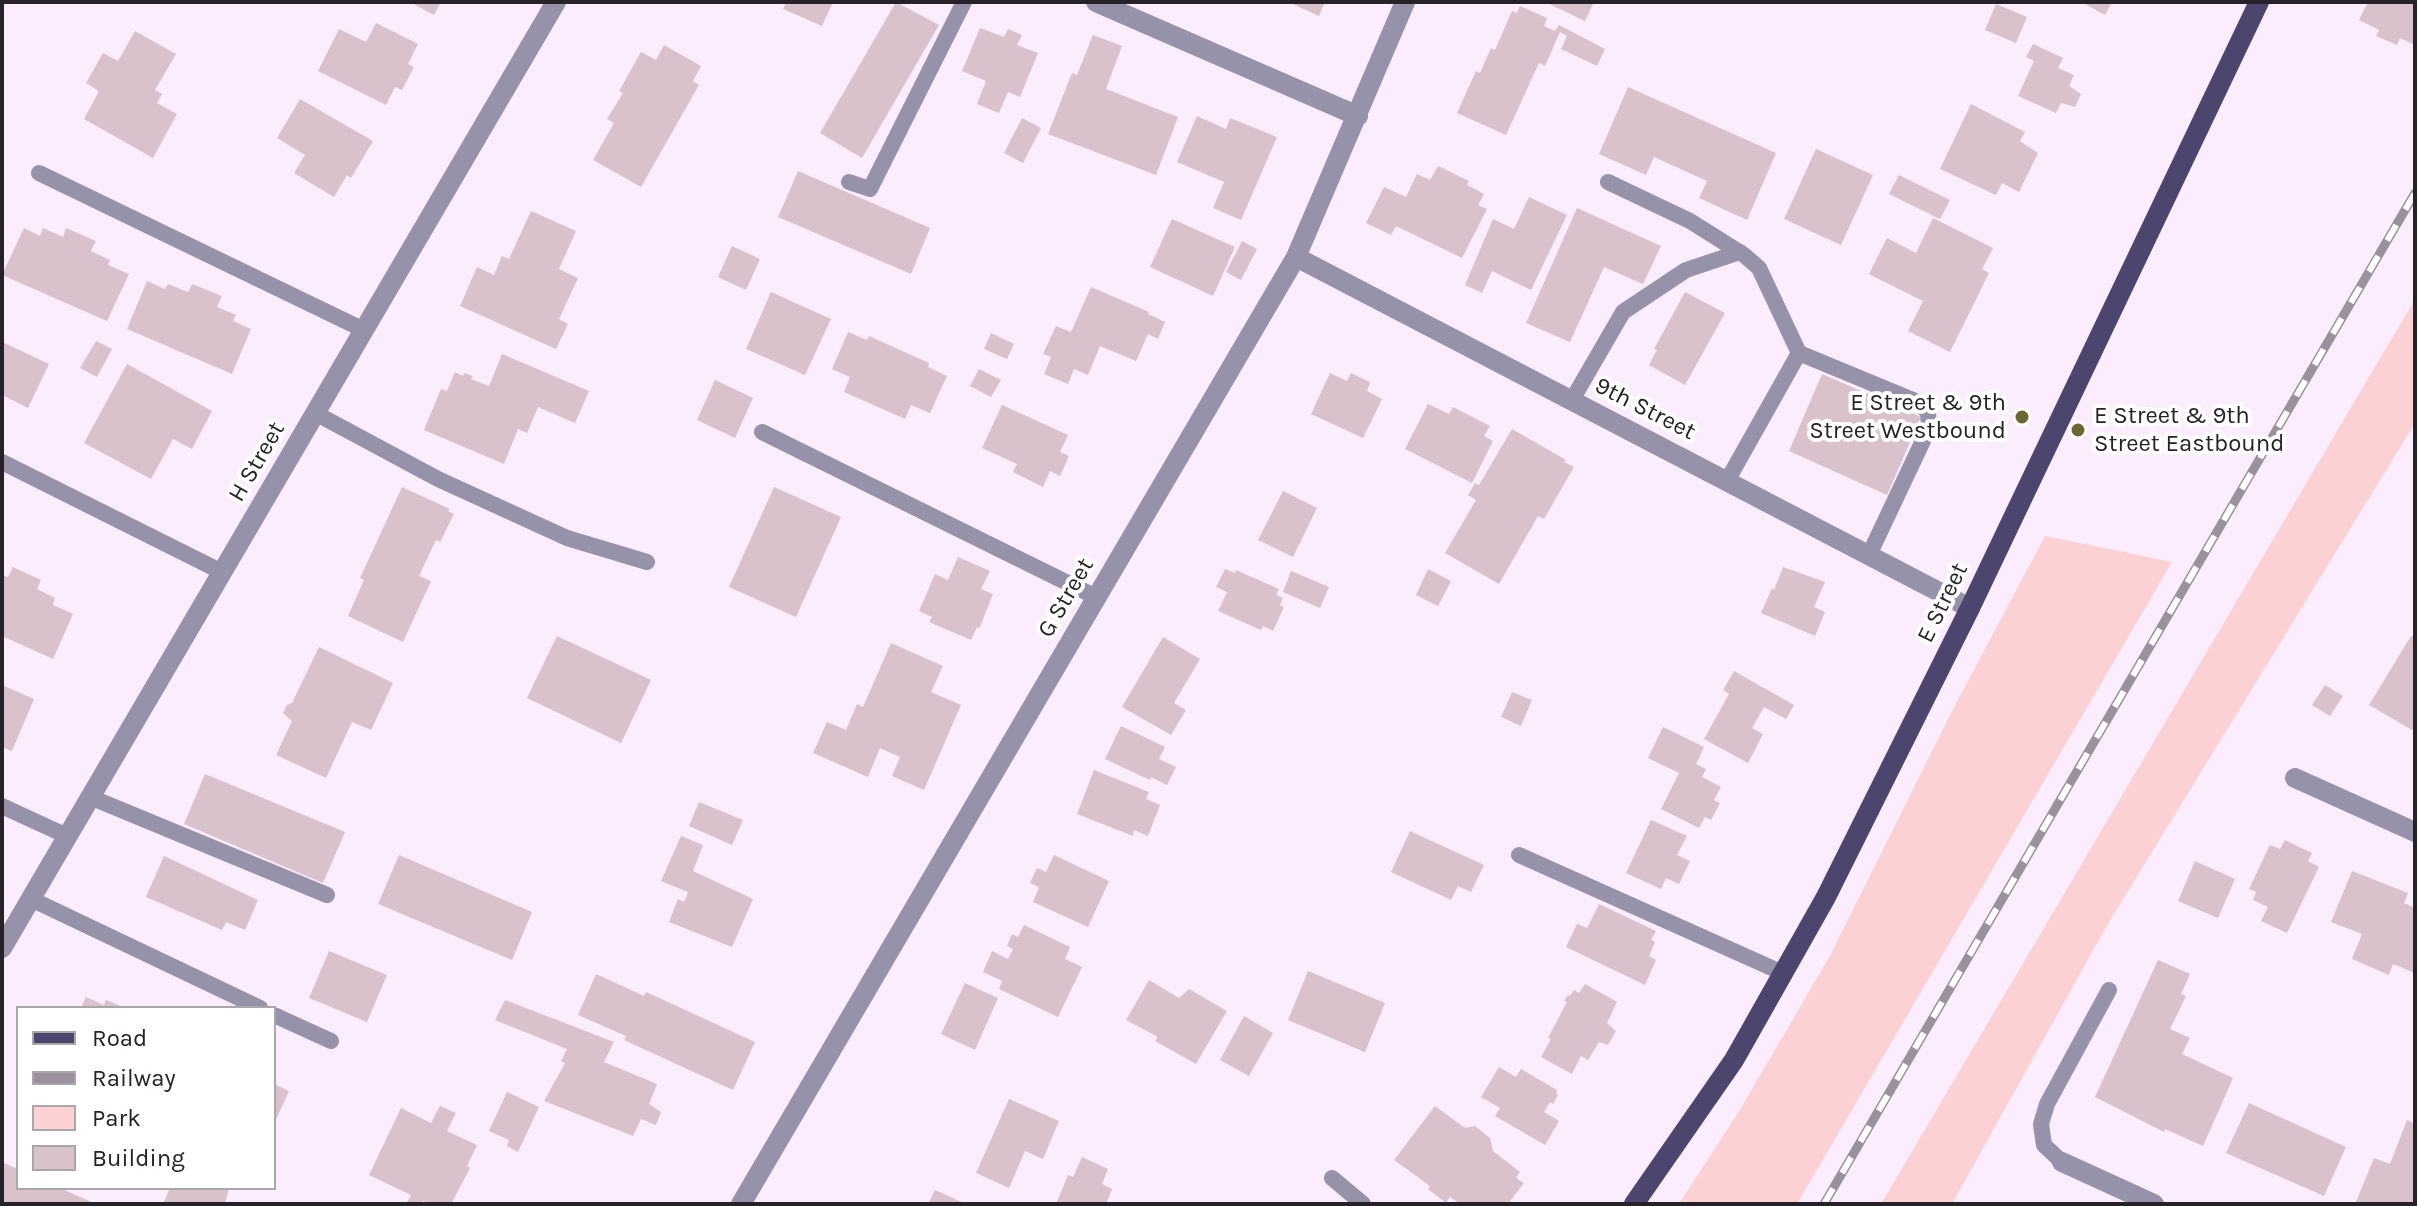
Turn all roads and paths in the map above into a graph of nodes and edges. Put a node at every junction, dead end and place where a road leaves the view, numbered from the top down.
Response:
1 (556, 2) edge
2 (964, 2) edge
3 (1096, 2) edge
4 (1405, 2) edge
5 (2259, 2) edge
6 (1358, 116) junction
7 (39, 173) dead end
8 (849, 182) dead end
9 (1608, 182) dead end
10 (1740, 252) junction
11 (1296, 257) junction
12 (364, 330) junction
13 (1799, 353) junction
14 (1572, 400) junction
15 (315, 413) junction
16 (762, 432) dead end
17 (2, 462) edge
18 (1727, 481) junction
19 (1869, 555) junction
20 (647, 562) dead end
21 (222, 572) junction
22 (1096, 597) junction
23 (1970, 608) junction
24 (2295, 778) dead end
25 (90, 797) junction
26 (2, 806) edge
27 (2415, 832) edge
28 (67, 836) junction
29 (1519, 855) dead end
30 (327, 895) dead end
31 (31, 899) junction
32 (2, 948) edge
33 (1783, 973) junction
34 (2109, 990) dead end
35 (256, 1006) edge
36 (276, 1016) edge
37 (331, 1041) dead end
38 (2062, 1162) joint
39 (1332, 1178) dead end
40 (741, 1204) edge
41 (1363, 1204) edge
42 (1634, 1204) edge
43 (2154, 1204) edge

1 - 12 street, H Street
2 - 8 lane
3 - 6 street
4 - 6 street, G Street
5 - 23 main road, E Street
6 - 11 street, G Street
7 - 12 lane
9 - 10 lane
10 - 13 lane
10 - 14 lane
11 - 14 street, 9th Street
11 - 22 street, G Street
12 - 15 street, H Street
13 - 18 lane
13 - 19 lane
14 - 18 street, 9th Street
15 - 20 lane
15 - 21 street, H Street
16 - 22 lane
17 - 21 lane
18 - 19 street, 9th Street
19 - 23 street, 9th Street
21 - 25 street, H Street
22 - 40 street, G Street
23 - 33 main road, E Street
24 - 27 street
25 - 28 street, H Street
25 - 30 lane
26 - 28 lane
28 - 31 street, H Street
29 - 33 lane
31 - 32 street, H Street
31 - 35 lane
33 - 42 main road, E Street
34 - 38 lane
36 - 37 lane
38 - 43 street
39 - 41 lane

